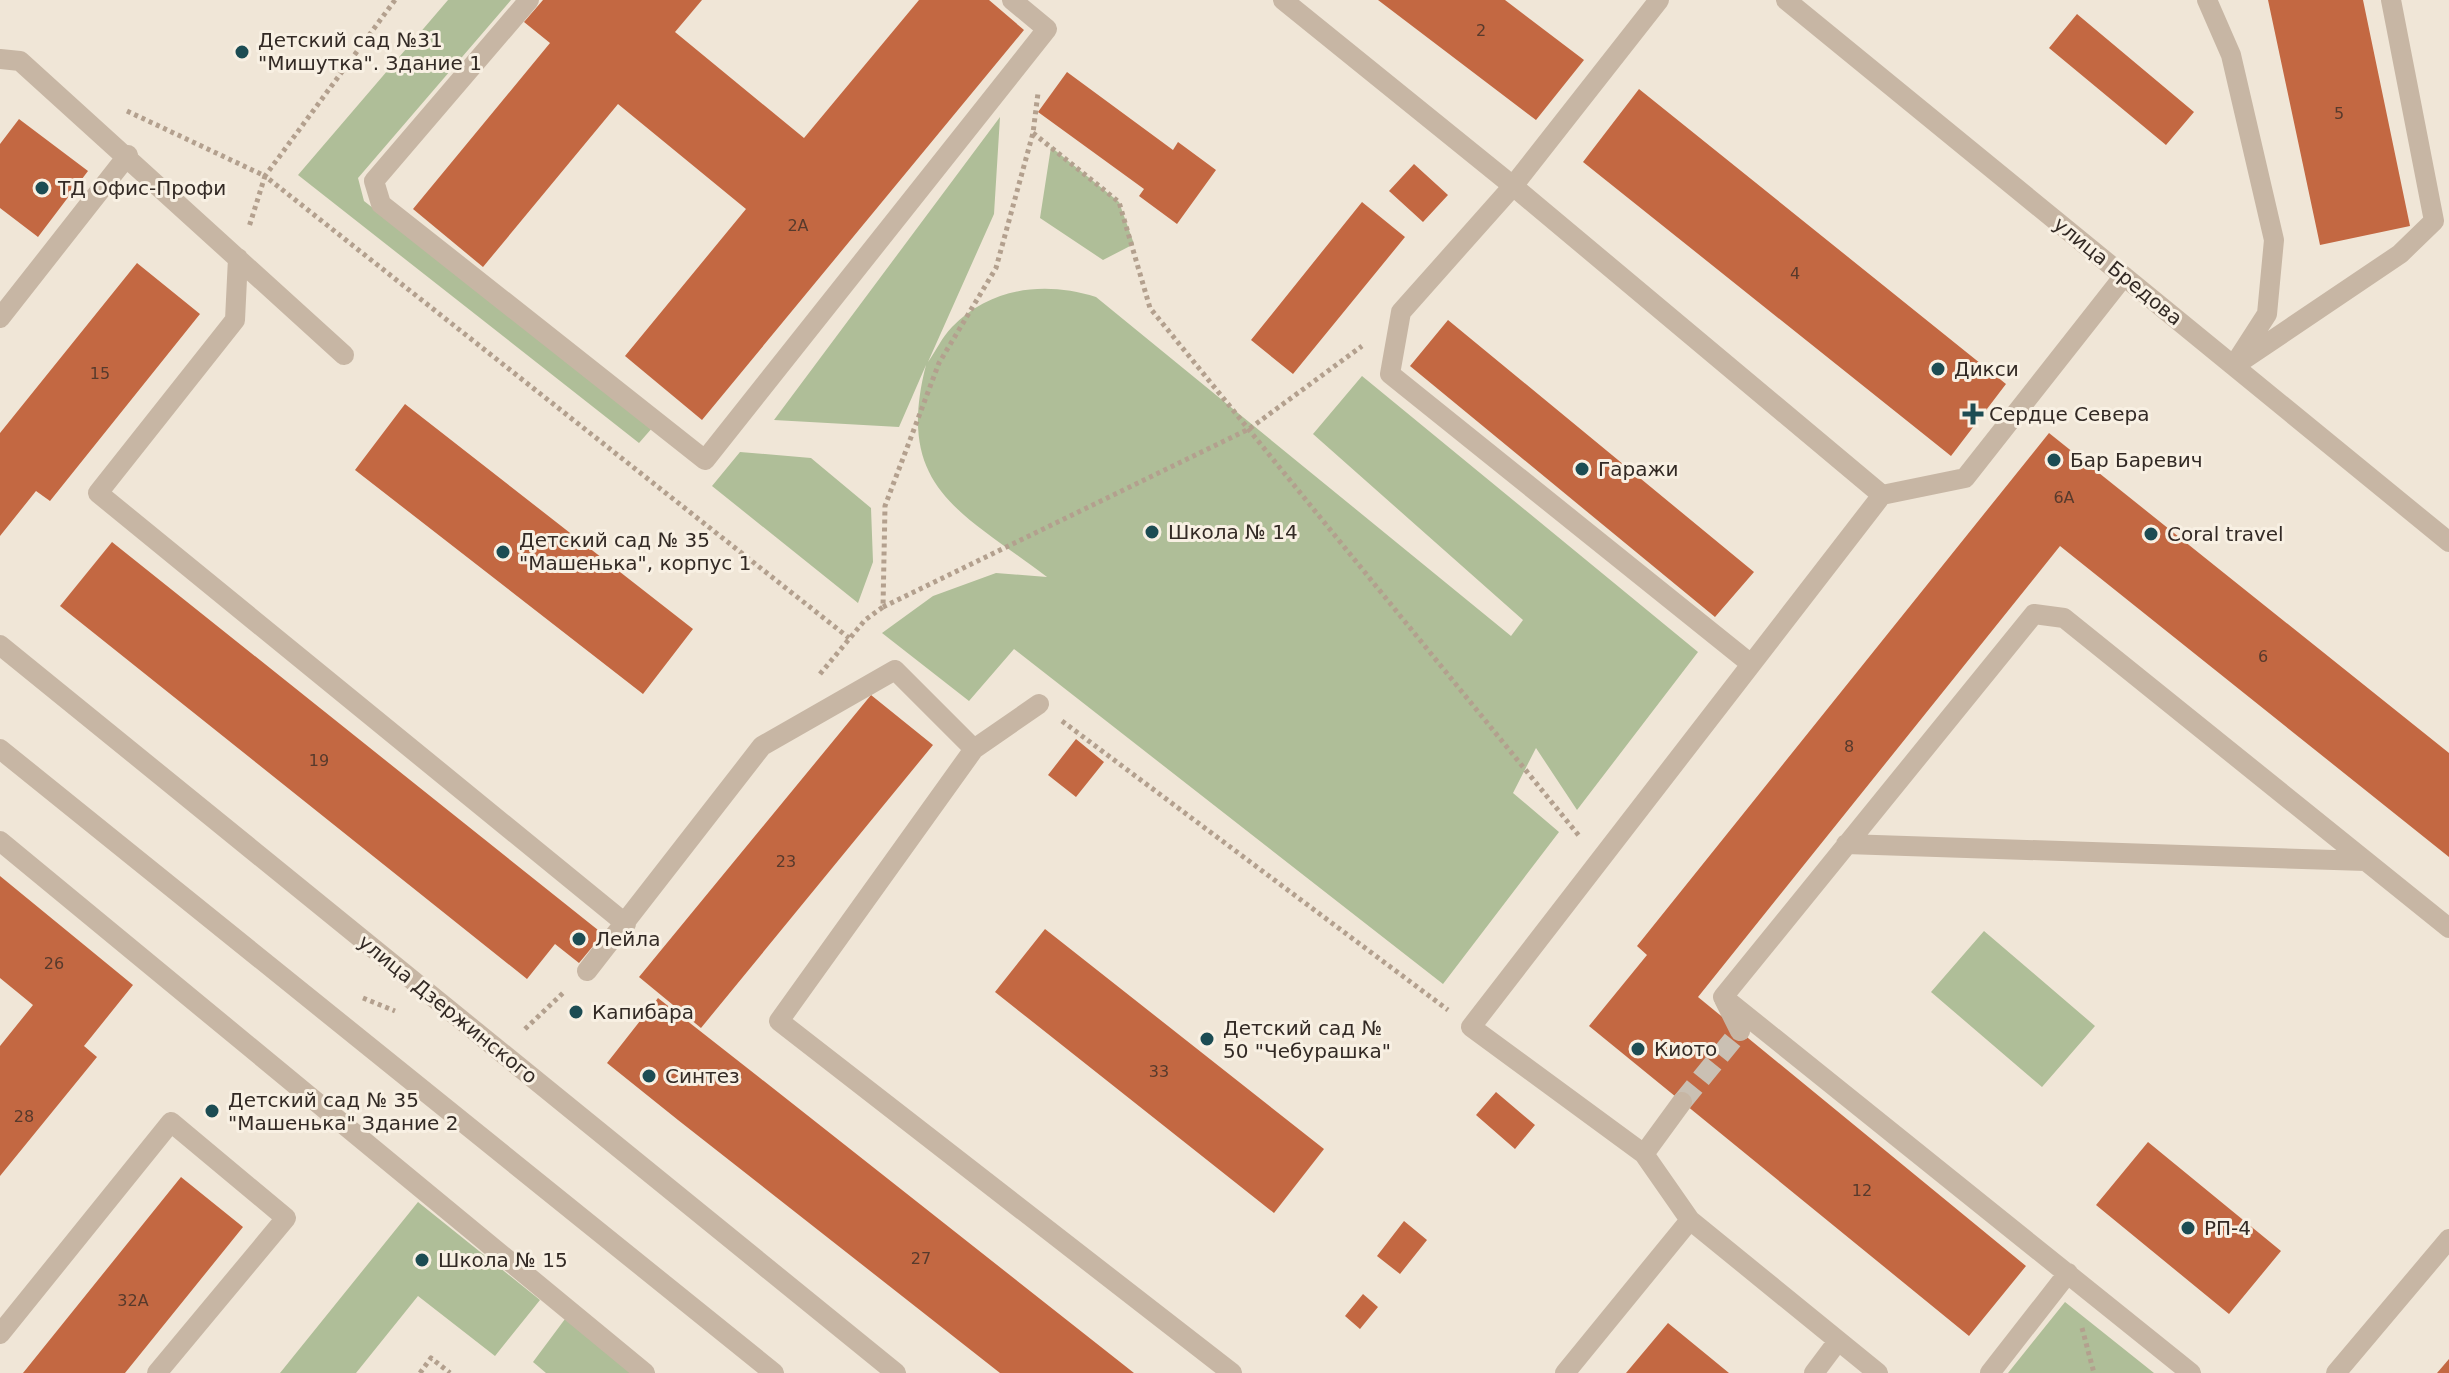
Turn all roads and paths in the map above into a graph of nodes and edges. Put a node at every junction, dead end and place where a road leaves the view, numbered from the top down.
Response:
1 (529, 0) edge
2 (1012, 0) edge
3 (1283, 0) edge
4 (1659, 0) edge
5 (1786, 0) edge
6 (2207, 0) edge
7 (2391, 0) edge
8 (0, 59) edge
9 (1039, 86) dead end
10 (121, 108) dead end
11 (1033, 133) junction
12 (128, 155) junction
13 (1513, 186) junction
14 (238, 258) junction
15 (2124, 276) junction
16 (1401, 312) junction
17 (0, 318) edge
18 (344, 355) dead end
19 (2234, 366) junction
20 (1249, 429) junction
21 (1882, 495) junction
22 (2449, 542) edge
23 (883, 607) junction
24 (0, 645) edge
25 (1751, 664) junction
26 (810, 686) dead end
27 (1039, 704) joint
28 (0, 749) edge
29 (974, 749) junction
30 (0, 841) edge
31 (1846, 844) junction
32 (2366, 861) junction
33 (1600, 863) junction
34 (626, 924) junction
35 (2449, 928) edge
36 (587, 971) dead end
37 (1723, 997) junction
38 (1471, 1027) junction
39 (1740, 1031) dead end
40 (1682, 1102) tunnel mouth
41 (1644, 1154) junction
42 (1690, 1220) junction
43 (2449, 1239) edge
44 (2068, 1273) junction
45 (0, 1334) edge
46 (1838, 1341) junction
47 (157, 1373) edge
48 (420, 1373) edge
49 (450, 1373) edge
50 (645, 1373) edge
51 (774, 1373) edge
52 (896, 1373) edge
53 (1232, 1373) edge
54 (1565, 1373) edge
55 (1814, 1373) edge
56 (1878, 1373) edge
57 (1990, 1373) edge
58 (2191, 1373) edge
59 (2336, 1373) edge

1 - 2 street
3 - 13 street
4 - 13 street
5 - 15 street, улица Бредова
6 - 19 street
7 - 19 street
8 - 12 street
9 - 11 path
10 - 14 path
11 - 20 path
11 - 23 path
12 - 14 street
12 - 17 street
13 - 16 street
13 - 21 street
14 - 18 street
14 - 34 street
15 - 19 street, улица Бредова
15 - 21 street
16 - 20 path
16 - 25 street
19 - 22 street, улица Бредова
20 - 23 path
20 - 33 path
21 - 25 street
23 - 26 path
24 - 52 street, улица Дзержинского
25 - 33 street
27 - 29 street
27 - 38 path
28 - 51 street
29 - 34 street
29 - 53 street
30 - 50 street
31 - 32 street
31 - 32 street
31 - 37 street
32 - 35 street
33 - 38 street
34 - 36 street
37 - 39 street
37 - 44 street
38 - 41 street
40 - 41 street
41 - 42 street
42 - 46 street
42 - 54 street
43 - 59 street
44 - 57 street
44 - 58 street
45 - 47 street
46 - 55 street
46 - 56 street
48 - 49 path

